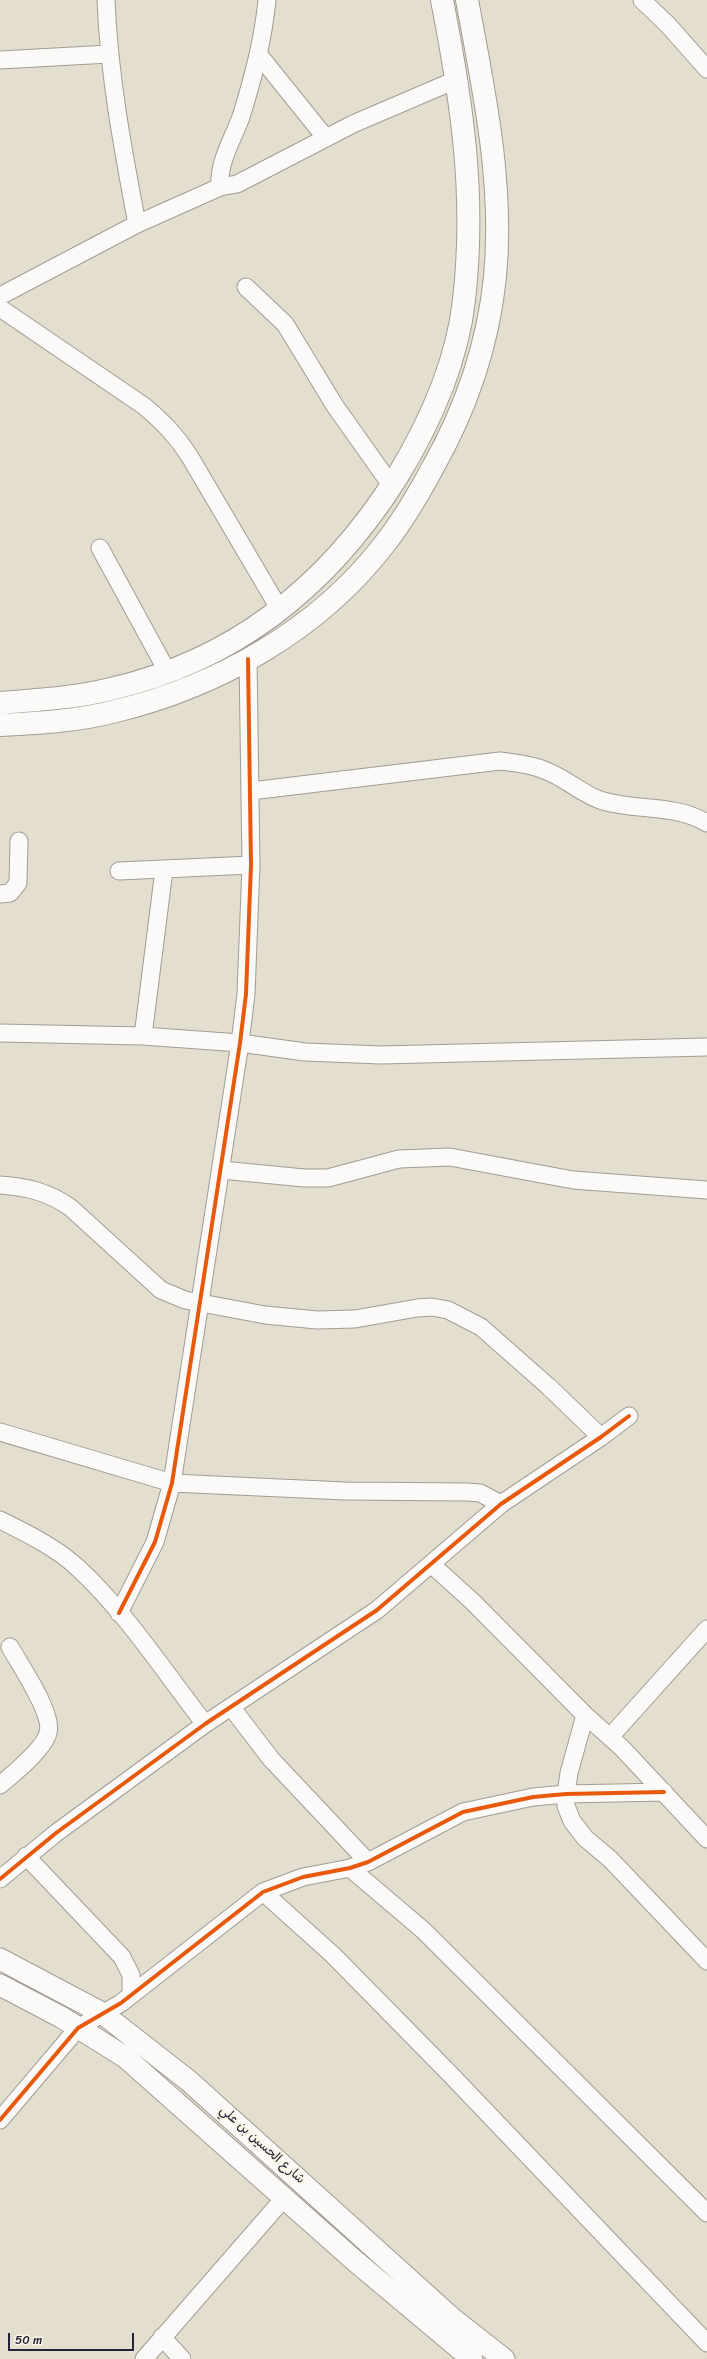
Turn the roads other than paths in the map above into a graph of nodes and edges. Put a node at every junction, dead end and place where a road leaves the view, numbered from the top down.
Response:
1 (106, 0) edge
2 (267, 0) edge
3 (442, 0) edge
4 (467, 0) edge
5 (642, 0) edge
6 (109, 54) junction
7 (260, 55) junction
8 (0, 60) edge
9 (707, 69) edge
10 (458, 79) junction
11 (325, 137) junction
12 (220, 187) junction
13 (137, 224) junction
14 (246, 287) dead end
15 (0, 296) edge
16 (0, 308) edge
17 (391, 485) junction
18 (100, 548) dead end
19 (280, 610) junction
20 (248, 660) junction
21 (167, 671) junction
22 (0, 703) edge
23 (0, 725) edge
24 (251, 791) junction
25 (707, 823) edge
26 (19, 841) dead end
27 (251, 865) junction
28 (164, 870) junction
29 (119, 871) dead end
30 (0, 894) edge
31 (0, 1033) edge
32 (143, 1036) junction
33 (240, 1043) junction
34 (707, 1047) edge
35 (222, 1170) junction
36 (0, 1184) edge
37 (707, 1190) edge
38 (200, 1303) junction
39 (629, 1416) dead end
40 (0, 1432) edge
41 (601, 1437) junction
42 (172, 1483) junction
43 (501, 1504) junction
44 (0, 1520) edge
45 (431, 1564) junction
46 (119, 1613) junction
47 (707, 1629) edge
48 (10, 1647) dead end
49 (232, 1708) junction
50 (585, 1715) junction
51 (205, 1724) junction
52 (610, 1737) junction
53 (0, 1785) edge
54 (664, 1792) junction
55 (566, 1794) junction
56 (707, 1839) edge
57 (26, 1856) junction
58 (368, 1862) junction
59 (350, 1868) junction
60 (0, 1879) edge
61 (263, 1892) junction
62 (0, 1959) edge
63 (707, 1961) edge
64 (0, 1985) edge
65 (131, 1995) junction
66 (102, 2013) junction
67 (78, 2028) junction
68 (0, 2120) edge
69 (285, 2197) junction
70 (707, 2213) edge
71 (162, 2338) junction
72 (707, 2343) edge
73 (144, 2359) edge
74 (182, 2359) edge
75 (472, 2359) edge
76 (504, 2359) edge

1 - 6 street
2 - 7 street
3 - 10 main road
4 - 20 main road
5 - 9 street
6 - 8 street
6 - 13 street
7 - 11 street
7 - 12 street
10 - 11 street
10 - 17 main road
11 - 12 street
12 - 13 street
13 - 15 street
14 - 17 street
16 - 19 street
17 - 19 main road
18 - 21 street
19 - 21 main road
20 - 23 main road
20 - 24 street
21 - 22 main road
24 - 25 street
24 - 27 street
26 - 30 street
27 - 28 street
27 - 33 street
28 - 29 street
28 - 32 street
31 - 32 street
32 - 33 street
33 - 34 street
33 - 35 street
35 - 37 street
35 - 38 street
36 - 38 street
38 - 41 street
38 - 42 street
39 - 41 street
40 - 42 street
41 - 43 street
42 - 43 street
42 - 46 street
43 - 45 street
44 - 46 street
45 - 49 street
45 - 50 street
46 - 51 street
47 - 52 street
48 - 53 street
49 - 51 street
49 - 58 street
50 - 52 street
50 - 55 street
51 - 57 street
52 - 54 street
54 - 55 street
54 - 56 street
55 - 58 street
55 - 63 street
57 - 60 street
57 - 65 street
58 - 59 street
59 - 61 street
59 - 70 street
61 - 65 street
61 - 72 street
62 - 66 street, شارع الحسين بن علي
64 - 67 street, شارع الحسين بن علي
65 - 66 street
66 - 67 street
66 - 76 street, شارع الحسين بن علي
67 - 68 street
67 - 69 street, شارع الحسين بن علي
69 - 71 street
69 - 75 street, شارع الحسين بن علي
71 - 73 street
71 - 74 street

